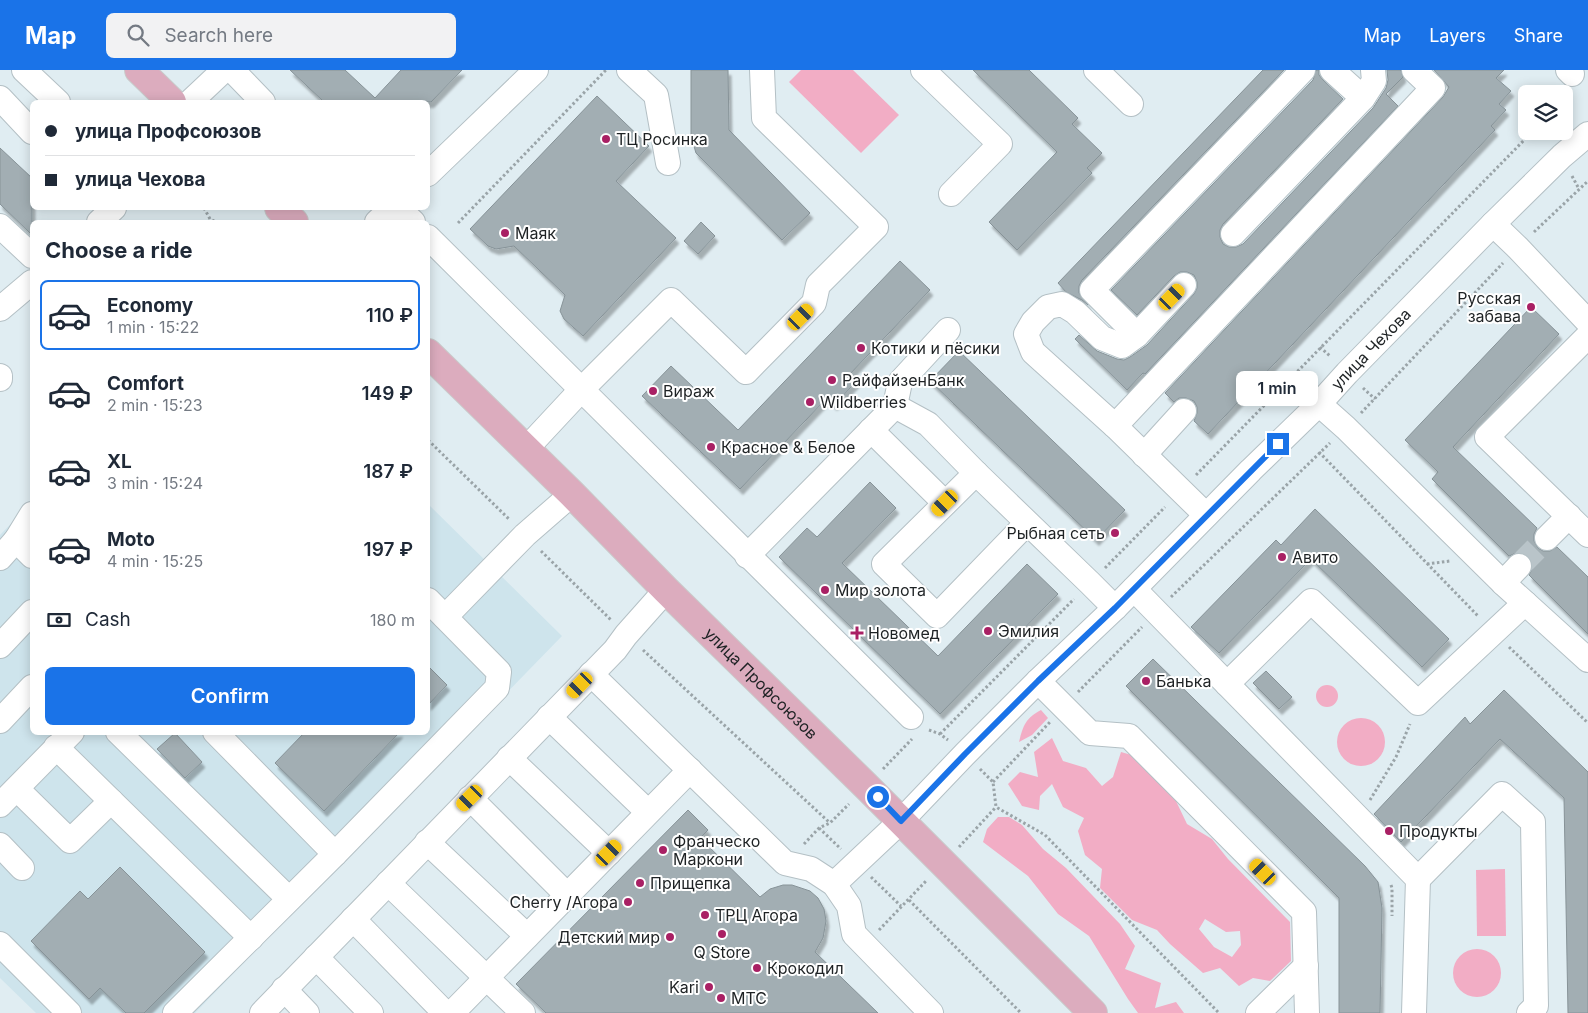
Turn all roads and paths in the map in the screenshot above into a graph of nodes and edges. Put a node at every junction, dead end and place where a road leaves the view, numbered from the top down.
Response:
1 (139, 70) edge
2 (224, 70) edge
3 (232, 70) edge
4 (536, 70) edge
5 (607, 70) edge
6 (629, 70) edge
7 (762, 70) edge
8 (923, 70) edge
9 (1096, 70) edge
10 (1303, 70) edge
11 (1332, 70) edge
12 (1373, 70) edge
13 (1414, 70) edge
14 (28, 75) edge
15 (1363, 98) junction
16 (56, 100) edge
17 (170, 100) edge
18 (192, 100) edge
19 (261, 100) edge
20 (3, 102) edge
21 (1131, 104) dead end
22 (30, 130) edge
23 (1588, 134) edge
24 (1524, 140) edge
25 (668, 163) dead end
26 (430, 172) edge
27 (1588, 181) edge
28 (951, 194) dead end
29 (112, 210) edge
30 (281, 210) edge
31 (400, 210) edge
32 (101, 220) edge
33 (292, 220) edge
34 (411, 220) edge
35 (458, 223) dead end
36 (1493, 224) junction
37 (0, 226) edge
38 (1233, 234) dead end
39 (430, 239) edge
40 (1518, 248) junction
41 (30, 254) edge
42 (30, 284) edge
43 (1184, 285) dead end
44 (0, 309) edge
45 (1588, 322) edge
46 (948, 330) dead end
47 (1137, 335) junction
48 (1588, 336) edge
49 (432, 365) edge
50 (581, 390) junction
51 (1319, 404) junction
52 (895, 406) junction
53 (1184, 411) dead end
54 (1116, 426) junction
55 (1346, 428) junction
56 (871, 430) junction
57 (526, 449) junction
58 (1319, 452) junction
59 (1144, 455) junction
60 (976, 473) junction
61 (1181, 491) junction
62 (572, 494) junction
63 (945, 503) junction
64 (1206, 515) junction
65 (1569, 516) junction
66 (30, 522) edge
67 (1027, 523) junction
68 (1588, 535) edge
69 (1547, 538) tunnel mouth
70 (24, 548) edge
71 (747, 556) junction
72 (0, 558) edge
73 (1520, 566) tunnel mouth
74 (1090, 582) junction
75 (1503, 583) junction
76 (1134, 589) junction
77 (666, 590) junction
78 (430, 602) edge
79 (1525, 603) junction
80 (1115, 608) junction
81 (1157, 611) junction
82 (30, 614) edge
83 (445, 617) junction
84 (1494, 632) junction
85 (0, 646) edge
86 (1588, 660) edge
87 (591, 674) junction
88 (1038, 681) junction
89 (1228, 684) junction
90 (30, 689) edge
91 (1418, 703) junction
92 (1064, 707) junction
93 (549, 717) junction
94 (0, 722) edge
95 (916, 722) junction
96 (1588, 722) edge
97 (940, 734) junction
98 (121, 735) edge
99 (218, 735) edge
100 (64, 740) edge
101 (965, 754) junction
102 (509, 758) junction
103 (690, 770) junction
104 (992, 782) junction
105 (866, 786) junction
106 (17, 789) junction
107 (470, 798) junction
108 (111, 801) junction
109 (0, 806) edge
110 (648, 812) junction
111 (1359, 818) junction
112 (901, 821) junction
113 (427, 842) junction
114 (0, 845) edge
115 (609, 853) junction
116 (335, 854) junction
117 (785, 863) junction
118 (22, 868) dead end
119 (1389, 879) dead end
120 (1418, 879) junction
121 (388, 883) junction
122 (834, 884) junction
123 (567, 895) junction
124 (289, 899) junction
125 (909, 900) dead end
126 (1392, 917) dead end
127 (353, 919) junction
128 (527, 936) junction
129 (251, 938) junction
130 (0, 944) edge
131 (316, 957) junction
132 (1306, 966) junction
133 (487, 978) junction
134 (284, 989) junction
135 (69, 1013) edge
136 (175, 1013) edge
137 (262, 1013) edge
138 (308, 1013) edge
139 (372, 1013) edge
140 (446, 1013) edge
141 (452, 1013) edge
142 (523, 1013) edge
143 (931, 1013) edge
144 (1020, 1013) edge
145 (1093, 1013) edge
146 (1218, 1013) edge
147 (1258, 1013) edge
148 (1307, 1013) edge
149 (1414, 1013) edge
150 (1529, 1013) edge

1 - 17 main road
2 - 18 street
3 - 19 street
4 - 26 street
5 - 35 path
6 - 25 street
7 - 50 street
8 - 28 street
9 - 21 street
10 - 47 street
11 - 15 street
12 - 15 street
13 - 54 street
14 - 16 street
14 - 20 street
15 - 38 street
20 - 22 street
23 - 36 street, улица Чехова
24 - 61 path
27 - 40 path
29 - 32 street
30 - 33 main road
31 - 34 street
36 - 40 street
36 - 51 street, улица Чехова
37 - 41 street
39 - 50 street
40 - 45 street
40 - 55 path
42 - 44 street
43 - 47 street
46 - 52 street
47 - 54 street
48 - 65 street
49 - 57 main road, улица Профсоюзов
50 - 57 street
50 - 71 street
51 - 55 street
51 - 64 street, улица Чехова
52 - 56 street
52 - 60 street
53 - 59 street
54 - 59 street
55 - 58 path
55 - 75 street
56 - 63 street
56 - 71 street
57 - 62 main road, улица Профсоюзов
58 - 81 path
58 - 84 path
59 - 61 street
60 - 63 street
60 - 67 street
61 - 64 street
61 - 74 path
62 - 77 main road, улица Профсоюзов
62 - 83 street
63 - 67 street
64 - 76 street, улица Чехова
65 - 68 street
65 - 69 street
66 - 70 street
67 - 74 street
70 - 72 street
71 - 95 street
73 - 75 street
74 - 80 street
74 - 97 path
75 - 79 street
76 - 80 street, улица Чехова
76 - 81 street
77 - 87 street
77 - 105 main road, улица Профсоюзов
78 - 83 street
79 - 84 street
79 - 86 street
80 - 88 street, улица Чехова
81 - 89 street
81 - 92 path
82 - 85 street
83 - 116 street
84 - 91 street
84 - 96 path
87 - 93 street
87 - 103 street
88 - 92 street
88 - 101 street, улица Чехова
89 - 91 street
89 - 111 street
90 - 94 street
91 - 111 path
92 - 104 path
92 - 132 street
93 - 102 street
93 - 110 street
95 - 97 path
95 - 105 path
97 - 101 path
98 - 124 street
99 - 116 street
100 - 106 street
100 - 108 street
101 - 104 path
101 - 112 street, улица Чехова
102 - 107 street
102 - 115 street
103 - 110 street
103 - 117 street
104 - 146 path
105 - 112 main road, улица Профсоюзов
105 - 117 path
106 - 108 street
106 - 109 street
107 - 113 street
107 - 123 street
108 - 129 street
110 - 115 street
111 - 120 street
112 - 122 street, улица Чехова
112 - 145 main road, улица Профсоюзов
113 - 121 street
113 - 128 street
114 - 118 street
115 - 123 street
116 - 124 street
117 - 122 street
119 - 126 path
120 - 149 street
120 - 150 street
121 - 127 street
121 - 133 street
122 - 143 street
123 - 128 street
124 - 129 street
125 - 144 path
127 - 131 street
127 - 140 street
128 - 133 street
129 - 136 street
130 - 135 street
131 - 134 street
131 - 139 street
132 - 147 street
132 - 148 street
133 - 141 street
133 - 142 street
134 - 137 street
134 - 138 street

